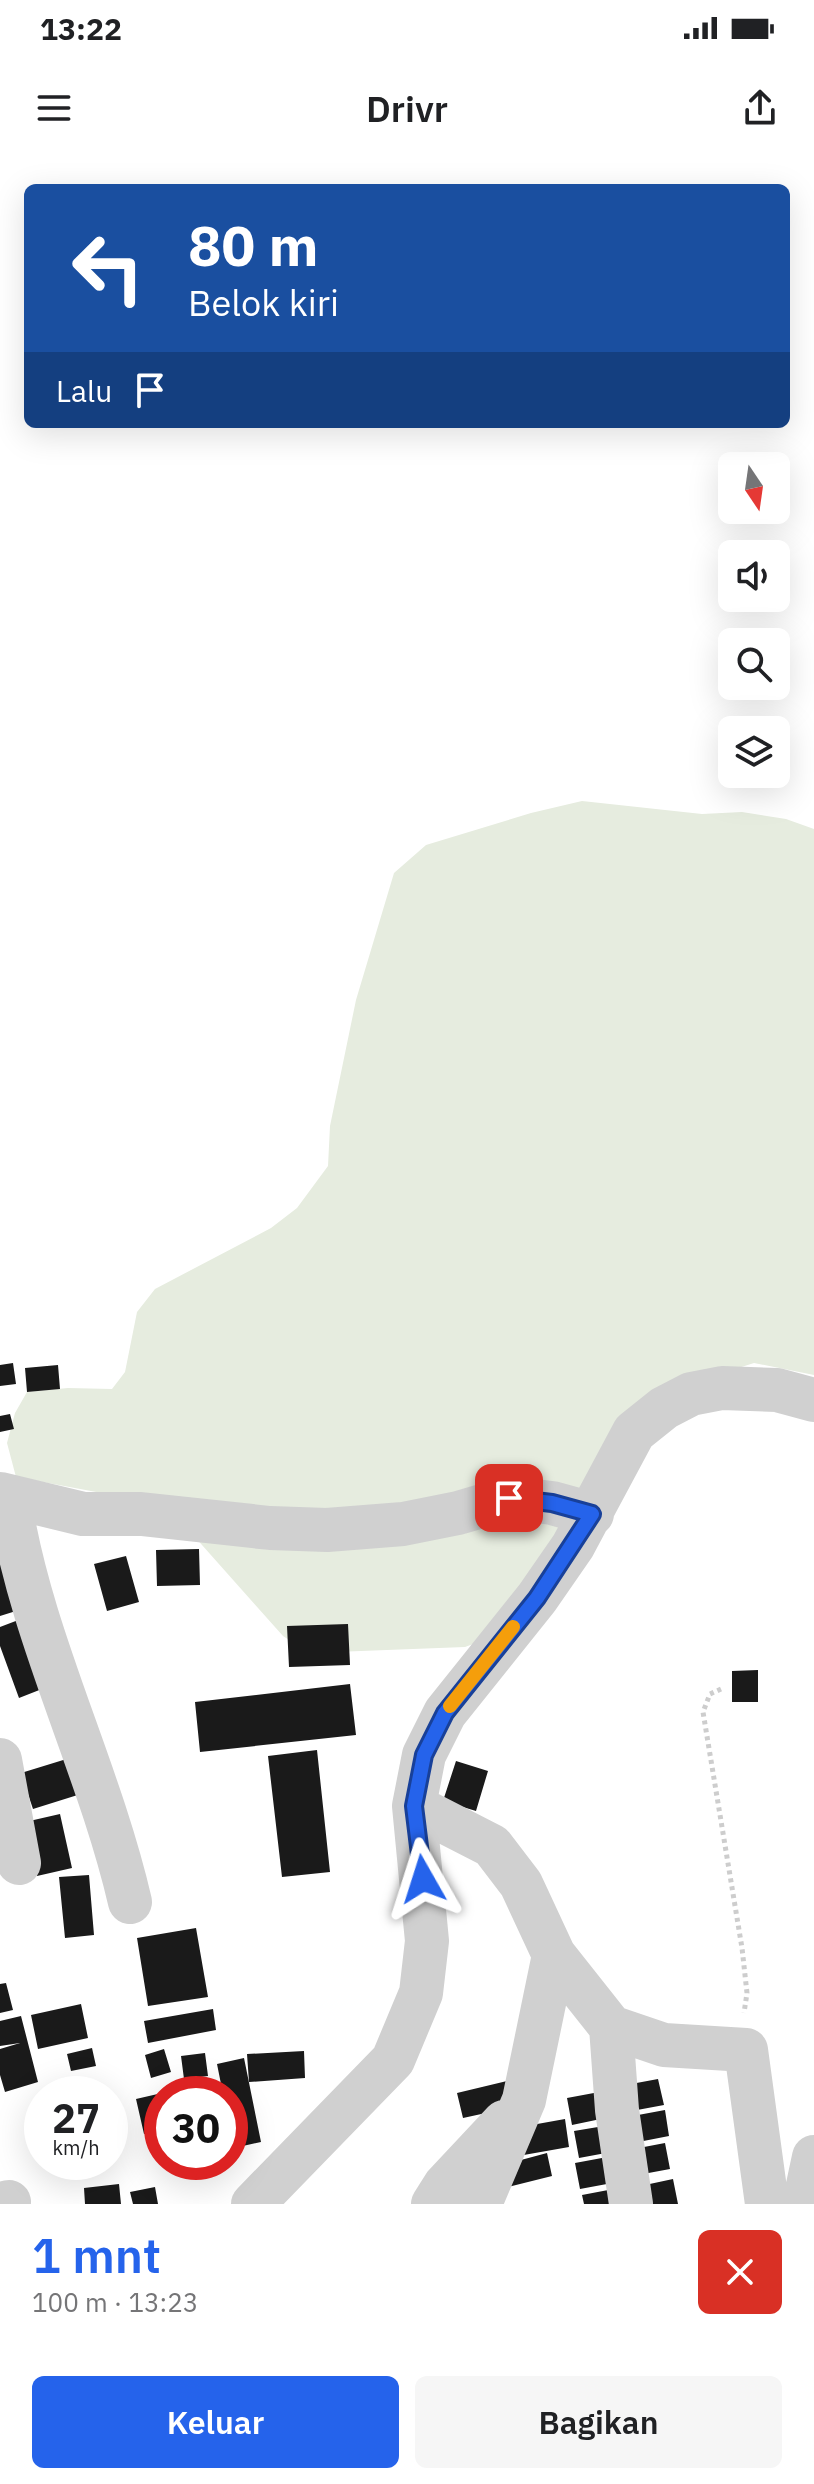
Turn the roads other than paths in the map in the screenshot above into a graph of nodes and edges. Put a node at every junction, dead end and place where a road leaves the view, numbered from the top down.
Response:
1 (814, 1400) edge
2 (4, 1495) edge
3 (592, 1514) junction
4 (0, 1760) edge
5 (414, 1806) junction
6 (19, 1863) dead end
7 (130, 1902) dead end
8 (554, 1955) junction
9 (611, 2027) junction
10 (524, 2100) junction
11 (814, 2157) edge
12 (490, 2194) edge
13 (253, 2204) edge
14 (433, 2204) edge
15 (631, 2204) edge
16 (767, 2204) edge
17 (804, 2204) edge

1 - 3 street
2 - 3 street
2 - 7 street
3 - 5 street
4 - 6 street
5 - 8 street
5 - 13 street
8 - 9 street
8 - 10 street
9 - 15 street
9 - 16 street
10 - 12 street
10 - 14 street
11 - 17 street

